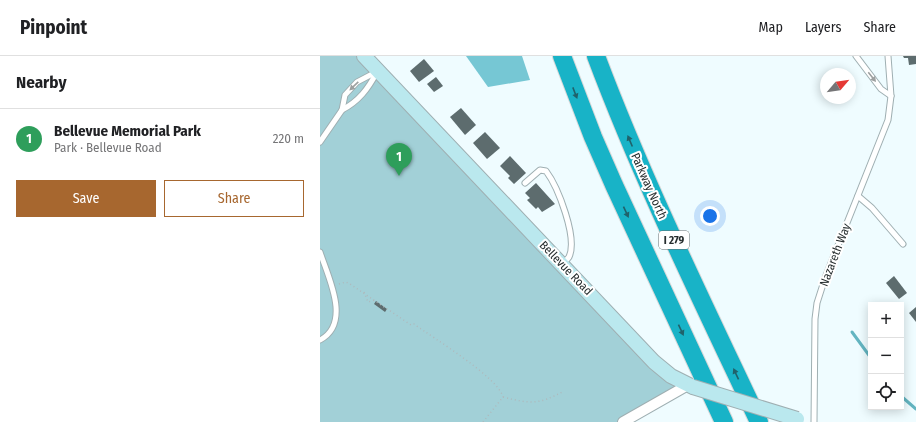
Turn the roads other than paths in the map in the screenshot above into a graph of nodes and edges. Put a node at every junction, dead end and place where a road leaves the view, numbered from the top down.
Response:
1 (364, 56) edge
2 (562, 56) edge
3 (596, 56) edge
4 (856, 56) edge
5 (888, 56) edge
6 (378, 71) junction
7 (891, 96) junction
8 (342, 110) junction
9 (320, 142) edge
10 (525, 183) dead end
11 (858, 196) junction
12 (903, 244) dead end
13 (320, 252) edge
14 (562, 264) junction
15 (320, 340) edge
16 (690, 386) junction
17 (801, 421) edge
18 (623, 422) edge
19 (724, 422) edge
20 (759, 422) edge
21 (814, 422) edge

1 - 6 street, Bellevue Road
2 -> 19 highway, I 279
20 -> 3 highway, Parkway North / I 279
4 -> 7 lane
5 - 7 lane, Nazareth Way
6 - 8 lane
6 -> 8 lane
6 - 14 street, Bellevue Road
7 - 11 lane, Nazareth Way
8 - 9 lane
10 - 14 lane
11 - 12 lane
11 - 21 lane, Nazareth Way
13 - 15 lane
14 - 16 street, Bellevue Road
16 - 17 street, Bellevue Road, bridge
16 - 18 street

